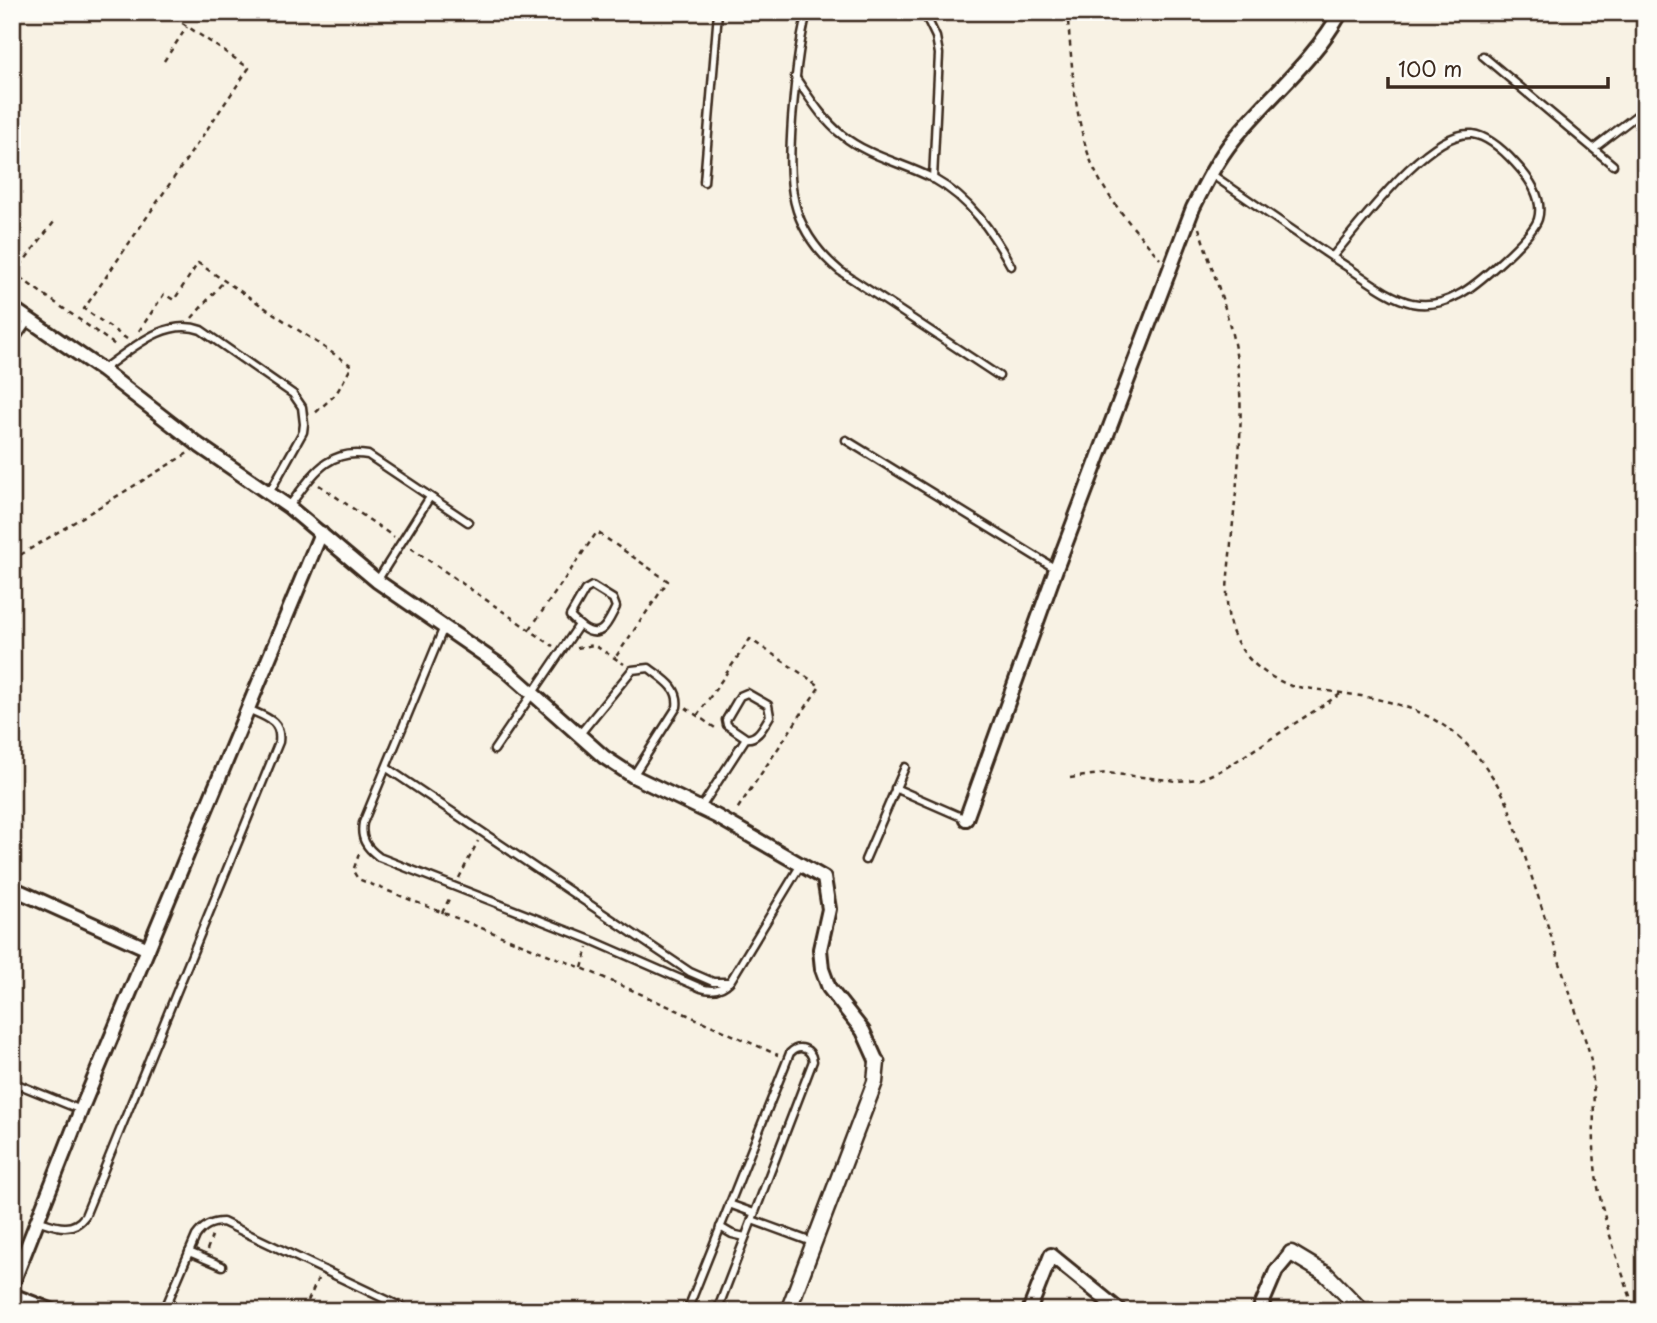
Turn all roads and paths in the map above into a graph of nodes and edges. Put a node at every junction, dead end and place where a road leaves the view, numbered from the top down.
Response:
1 (166, 12) edge
2 (718, 12) edge
3 (807, 12) edge
4 (924, 12) edge
5 (1067, 12) edge
6 (1341, 12) edge
7 (187, 27) junction
8 (1483, 56) dead end
9 (164, 61) dead end
10 (795, 77) junction
11 (1645, 109) edge
12 (1594, 148) junction
13 (1612, 165) dead end
14 (1210, 173) junction
15 (933, 179) junction
16 (704, 182) dead end
17 (1193, 208) junction
18 (54, 222) dead end
19 (1332, 257) junction
20 (1011, 266) dead end
21 (1168, 270) junction
22 (13, 273) edge
23 (224, 281) junction
24 (12, 309) edge
25 (29, 320) junction
26 (186, 326) junction
27 (12, 344) edge
28 (135, 344) junction
29 (127, 353) junction
30 (102, 370) junction
31 (999, 376) dead end
32 (304, 424) junction
33 (846, 440) dead end
34 (200, 446) junction
35 (310, 479) junction
36 (269, 493) junction
37 (430, 497) junction
38 (289, 507) junction
39 (468, 522) dead end
40 (321, 533) junction
41 (401, 541) junction
42 (12, 560) edge
43 (1056, 569) junction
44 (377, 581) junction
45 (579, 625) junction
46 (444, 627) junction
47 (561, 651) junction
48 (632, 670) junction
49 (533, 692) junction
50 (1342, 693) junction
51 (678, 702) junction
52 (246, 708) junction
53 (719, 731) dead end
54 (578, 736) junction
55 (746, 738) junction
56 (495, 750) dead end
57 (905, 767) dead end
58 (387, 768) junction
59 (633, 776) junction
60 (1070, 778) dead end
61 (895, 788) junction
62 (700, 809) junction
63 (966, 819) joint
64 (482, 832) junction
65 (364, 842) junction
66 (864, 860) dead end
67 (801, 865) junction
68 (455, 886) junction
69 (12, 888) edge
70 (443, 913) junction
71 (592, 940) junction
72 (148, 949) junction
73 (582, 968) junction
74 (729, 982) junction
75 (787, 1060) junction
76 (877, 1062) joint
77 (12, 1082) edge
78 (81, 1110) junction
79 (729, 1204) junction
80 (753, 1217) junction
81 (37, 1220) junction
82 (213, 1223) junction
83 (720, 1227) junction
84 (745, 1237) junction
85 (813, 1243) junction
86 (189, 1252) junction
87 (1292, 1254) joint
88 (204, 1258) junction
89 (222, 1266) dead end
90 (323, 1269) junction
91 (12, 1285) edge
92 (12, 1295) edge
93 (308, 1301) dead end
94 (53, 1311) edge
95 (164, 1311) edge
96 (410, 1311) edge
97 (687, 1311) edge
98 (717, 1311) edge
99 (788, 1311) edge
100 (1029, 1311) edge
101 (1120, 1311) edge
102 (1259, 1311) edge
103 (1362, 1311) edge
104 (1635, 1311) edge

1 - 7 path
2 - 16 lane
3 - 10 lane
4 - 15 lane
5 - 21 path
6 - 14 street
7 - 9 path
7 - 28 path
8 - 12 lane
10 - 15 lane
10 - 31 lane
11 - 12 lane
12 - 13 lane
14 - 17 street
14 - 19 lane
15 - 20 lane
17 - 21 street
17 - 50 path
18 - 22 path
19 - 19 lane
21 - 43 street
22 - 29 path
23 - 26 path
23 - 28 path
23 - 32 path
24 - 25 street
25 - 27 lane
25 - 30 street
26 - 28 lane
26 - 32 lane
28 - 29 lane
29 - 30 lane
30 - 34 street
32 - 36 lane
33 - 43 lane
34 - 36 street
34 - 42 path
35 - 37 lane
35 - 38 lane
35 - 41 path
36 - 38 street
37 - 39 lane
37 - 41 lane
38 - 40 street
40 - 44 street
40 - 52 street
41 - 44 lane
41 - 47 path
43 - 63 street
44 - 46 street
45 - 45 lane
45 - 47 lane
46 - 49 street
46 - 58 lane
47 - 48 path
47 - 49 lane
48 - 51 lane
48 - 54 lane
49 - 54 street
49 - 56 lane
50 - 60 path
50 - 104 path
51 - 53 path
51 - 59 lane
52 - 72 street
52 - 81 lane
54 - 59 street
55 - 55 lane
55 - 62 lane
57 - 61 lane
58 - 64 lane
58 - 65 lane
59 - 62 street
61 - 63 lane
61 - 66 lane
62 - 67 street
64 - 68 path
64 - 74 lane
65 - 68 lane
65 - 70 path
67 - 74 lane
67 - 76 street
68 - 70 path
68 - 71 lane
69 - 72 street
70 - 73 path
71 - 73 path
71 - 74 lane
72 - 78 street
73 - 75 path
75 - 79 lane
75 - 80 lane
76 - 85 street
77 - 78 lane
78 - 81 street
79 - 80 lane
79 - 83 lane
80 - 84 lane
80 - 85 lane
81 - 91 street
82 - 86 lane
82 - 88 path
82 - 90 lane
83 - 84 lane
83 - 97 lane
84 - 98 lane
85 - 99 street
86 - 88 lane
86 - 95 lane
87 - 102 street
87 - 103 street
88 - 89 lane
90 - 93 path
90 - 96 lane
92 - 94 street
100 - 101 street

